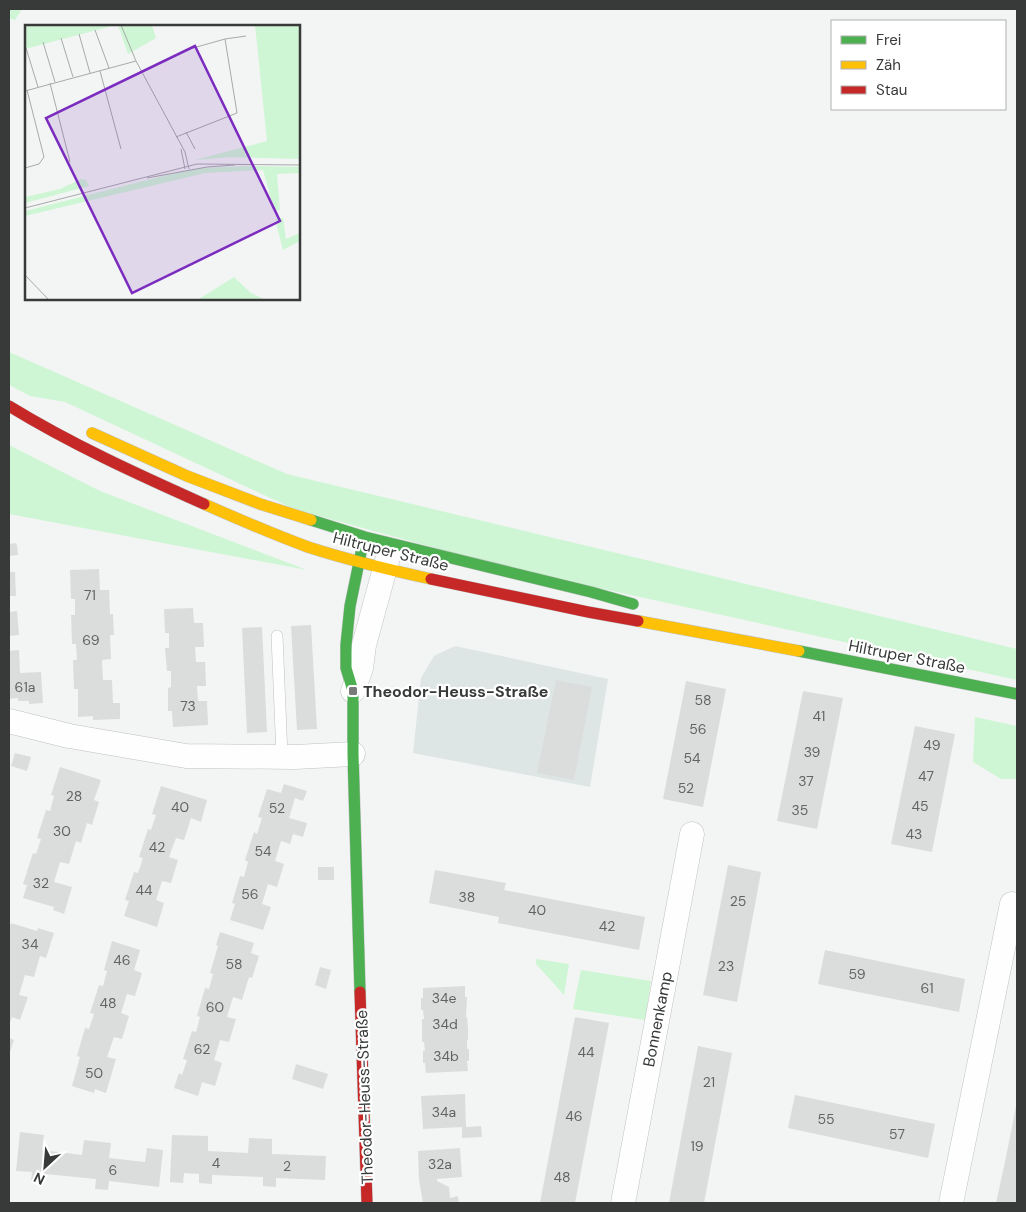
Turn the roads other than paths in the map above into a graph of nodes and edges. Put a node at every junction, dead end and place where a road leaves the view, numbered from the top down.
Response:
1 (9, 399) edge
2 (9, 406) edge
3 (35, 408) dead end
4 (84, 429) dead end
5 (365, 537) junction
6 (392, 544) junction
7 (359, 561) junction
8 (386, 569) junction
9 (648, 609) dead end
10 (677, 617) dead end
11 (277, 636) dead end
12 (791, 649) junction
13 (353, 691) junction
14 (1017, 694) edge
15 (9, 721) edge
16 (354, 754) junction
17 (282, 756) junction
18 (692, 834) dead end
19 (1012, 904) dead end
20 (367, 1203) edge
21 (623, 1203) edge
22 (951, 1203) edge

1 - 3 street
2 - 7 street, Hiltruper Straße
4 - 5 street, Hiltruper Straße
5 - 6 street, Hiltruper Straße
5 - 7 street, Theodor-Heuss-Straße
6 - 8 street, Theodor-Heuss-Straße
6 - 9 street, Hiltruper Straße
7 - 8 street, Hiltruper Straße
7 - 13 street, Theodor-Heuss-Straße
8 - 12 street, Hiltruper Straße
8 - 13 street, Theodor-Heuss-Straße
10 - 12 street, Hiltruper Straße
11 - 17 lane
12 - 14 street, Hiltruper Straße
13 - 16 street, Theodor-Heuss-Straße
15 - 17 street
16 - 17 street
16 - 20 street, Theodor-Heuss-Straße
18 - 21 street, Bonnenkamp
19 - 22 street

